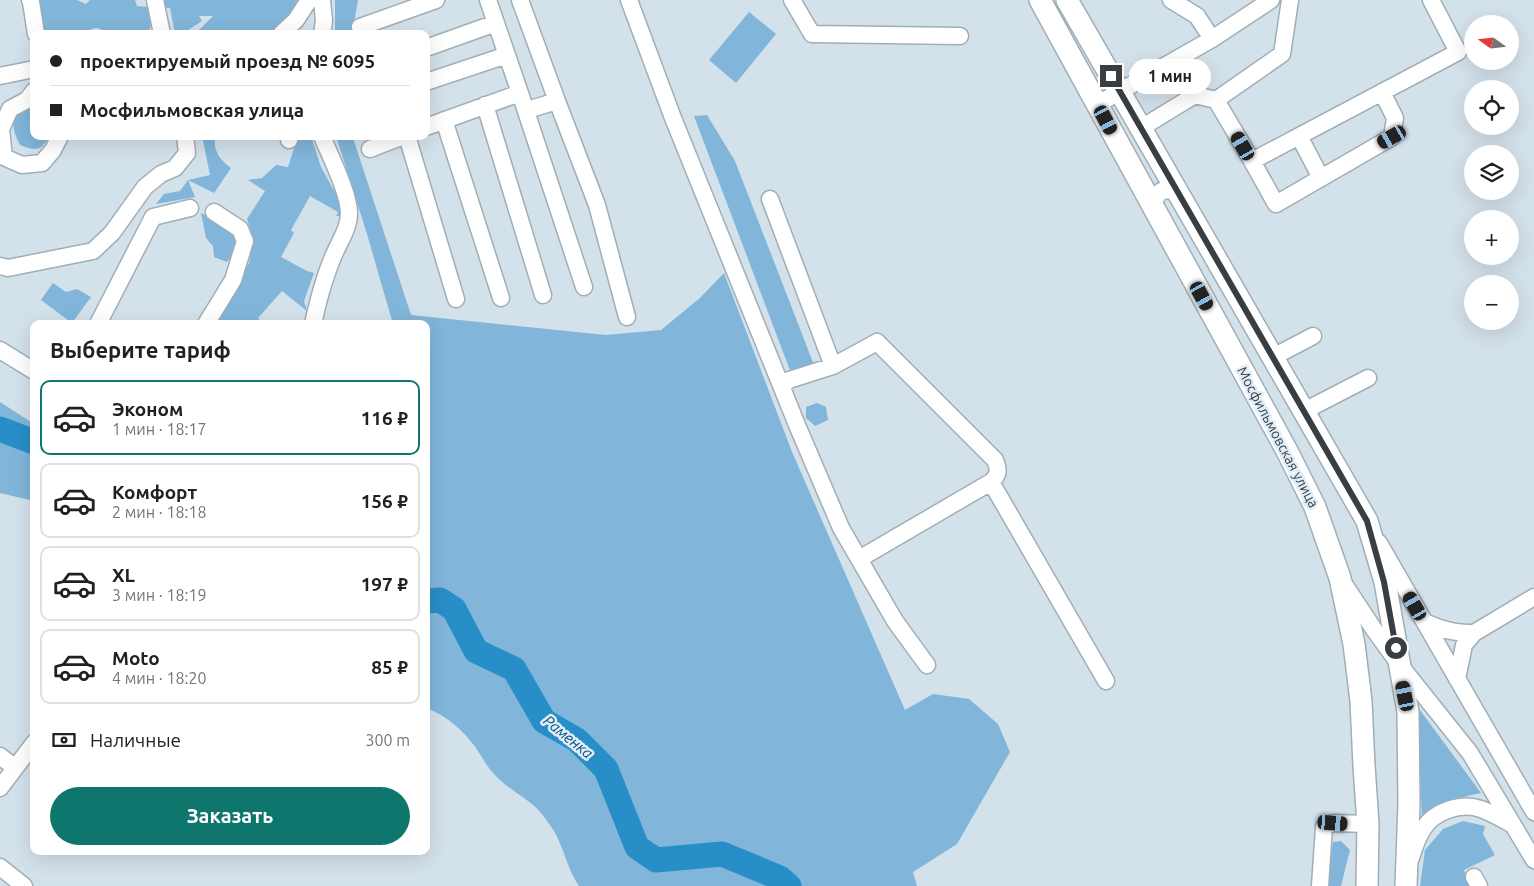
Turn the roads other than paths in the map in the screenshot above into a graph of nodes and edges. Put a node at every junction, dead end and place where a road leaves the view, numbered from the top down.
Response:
1 (30, 0) edge
2 (155, 0) edge
3 (309, 0) edge
4 (322, 0) edge
5 (436, 0) edge
6 (488, 0) edge
7 (520, 0) edge
8 (629, 0) edge
9 (792, 0) edge
10 (1040, 0) edge
11 (1067, 0) edge
12 (1171, 0) edge
13 (1271, 0) edge
14 (1290, 0) edge
15 (1432, 0) edge
16 (496, 23) junction
17 (360, 27) dead end
18 (35, 30) edge
19 (161, 30) edge
20 (285, 30) edge
21 (323, 30) edge
22 (960, 36) dead end
23 (1212, 40) junction
24 (430, 47) edge
25 (507, 54) junction
26 (30, 70) edge
27 (0, 76) edge
28 (430, 81) edge
29 (1120, 92) junction
30 (1382, 92) junction
31 (520, 93) junction
32 (30, 96) edge
33 (1216, 100) junction
34 (556, 101) junction
35 (1098, 104) junction
36 (485, 105) junction
37 (527, 110) junction
38 (444, 120) junction
39 (430, 125) edge
40 (1141, 128) junction
41 (1299, 136) junction
42 (58, 140) edge
43 (185, 140) edge
44 (324, 140) edge
45 (393, 140) edge
46 (408, 140) edge
47 (1, 142) edge
48 (370, 149) dead end
49 (1252, 162) junction
50 (1321, 178) junction
51 (1181, 197) junction
52 (770, 199) dead end
53 (190, 208) dead end
54 (1156, 210) junction
55 (214, 212) dead end
56 (0, 266) edge
57 (584, 287) dead end
58 (543, 295) dead end
59 (500, 298) dead end
60 (456, 299) dead end
61 (627, 317) dead end
62 (100, 320) edge
63 (209, 320) edge
64 (314, 320) edge
65 (1313, 336) dead end
66 (0, 350) edge
67 (1273, 357) junction
68 (833, 366) junction
69 (30, 369) edge
70 (1368, 378) dead end
71 (781, 386) junction
72 (1304, 410) junction
73 (991, 482) junction
74 (1367, 521) junction
75 (859, 558) junction
76 (1340, 578) junction
77 (1534, 597) edge
78 (1425, 622) junction
79 (1474, 633) junction
80 (1399, 664) junction
81 (927, 665) dead end
82 (1457, 679) junction
83 (1106, 681) dead end
84 (30, 748) edge
85 (0, 756) edge
86 (15, 768) junction
87 (0, 788) edge
88 (1534, 812) edge
89 (1368, 824) junction
90 (1512, 825) junction
91 (1534, 860) edge
92 (0, 867) edge
93 (1407, 879) edge
94 (24, 886) edge
95 (1320, 886) edge
96 (1367, 886) edge

1 - 18 street
2 - 19 street
3 - 20 street
4 - 21 street
5 - 17 street
6 - 16 street
7 - 34 street
8 - 71 street
9 - 22 street
10 - 35 main road, Мосфильмовская улица
11 - 29 main road
12 - 23 street
13 - 23 street
14 - 33 street
15 - 30 street
16 - 24 street
16 - 25 street
23 - 29 street
25 - 28 street
25 - 31 street
26 - 27 street
29 - 35 street
29 - 40 main road
30 - 41 street
30 - 50 street
31 - 36 street
31 - 37 street
32 - 47 street
33 - 40 street
33 - 49 street
34 - 37 street
34 - 61 street
35 - 54 main road, Мосфильмовская улица
36 - 38 street
36 - 58 street
37 - 57 street
38 - 39 street
38 - 59 street
40 - 51 main road
41 - 49 street
41 - 50 street
42 - 47 street
43 - 56 street
44 - 64 street
45 - 48 street
46 - 60 street
49 - 50 street
51 - 54 street
51 - 67 main road
52 - 68 street
53 - 62 street
54 - 76 main road, Мосфильмовская улица
55 - 63 street
65 - 67 street
66 - 69 street
67 - 72 main road
68 - 71 street
68 - 73 street
70 - 72 street
71 - 75 street
72 - 74 main road
73 - 75 street
73 - 83 street
74 - 78 street
74 - 80 main road
75 - 81 street
76 - 80 street, Мосфильмовская улица
76 - 89 main road
77 - 79 street
78 - 79 street
78 - 82 street
79 - 82 street
80 - 90 street, Мосфильмовская улица
80 - 93 main road
82 - 88 street
84 - 86 street
85 - 86 street
86 - 87 street
89 - 95 street
89 - 96 main road
90 - 91 street, Мосфильмовская улица
90 - 93 street
92 - 94 street

